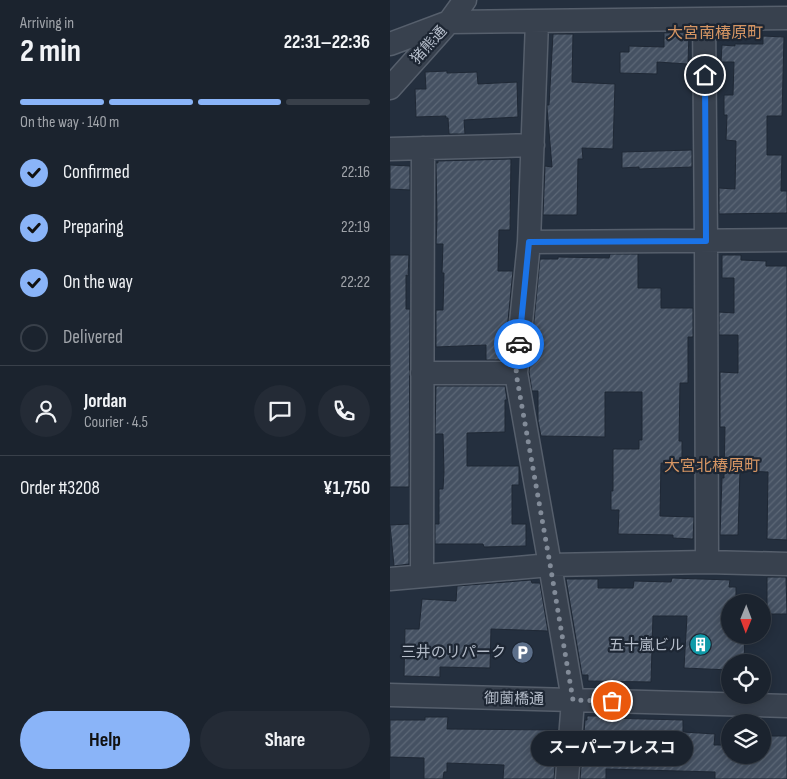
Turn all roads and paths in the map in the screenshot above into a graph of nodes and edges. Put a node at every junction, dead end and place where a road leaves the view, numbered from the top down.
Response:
1 (465, 0) edge
2 (787, 18) edge
3 (704, 19) junction
4 (537, 21) junction
5 (449, 22) junction
6 (390, 44) edge
7 (390, 88) edge
8 (533, 145) junction
9 (423, 148) junction
10 (390, 149) edge
11 (787, 240) edge
12 (706, 241) junction
13 (529, 242) junction
14 (422, 372) junction
15 (516, 373) junction
16 (707, 562) junction
17 (550, 564) junction
18 (787, 564) edge
19 (422, 576) junction
20 (390, 579) edge
21 (390, 695) edge
22 (573, 700) junction
23 (787, 706) edge
24 (567, 779) edge

1 - 5 street, 猪熊通
2 - 3 street
3 - 4 street
3 - 12 street
4 - 5 street
4 - 8 street
5 - 6 street
5 - 7 street, 猪熊通
8 - 9 street
8 - 13 street
9 - 10 street
9 - 14 street
11 - 12 street
12 - 13 street
12 - 16 street
13 - 15 street
14 - 15 street
14 - 19 street
15 - 17 street
16 - 17 street
16 - 18 street
17 - 19 street
17 - 22 street
19 - 20 street
21 - 22 street, 御薗橋通
22 - 23 street, 御薗橋通
22 - 24 street

